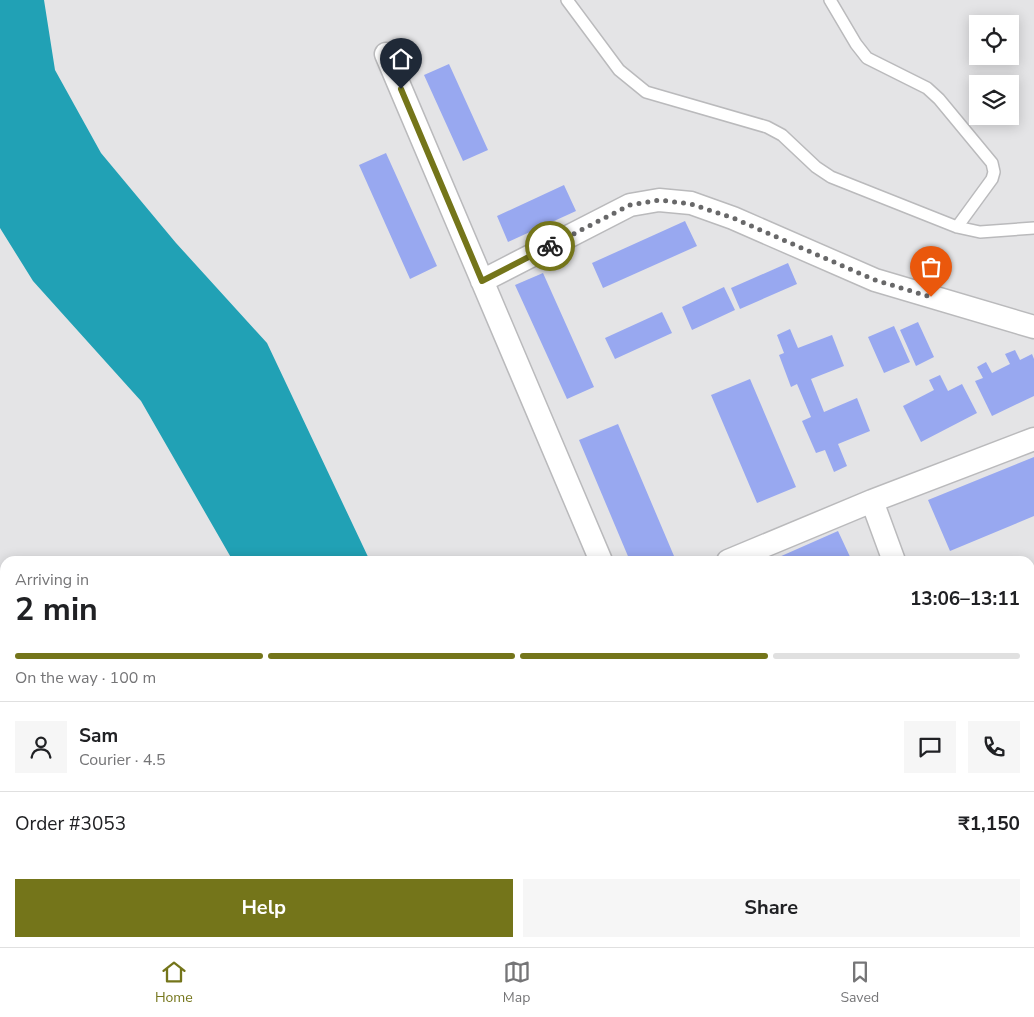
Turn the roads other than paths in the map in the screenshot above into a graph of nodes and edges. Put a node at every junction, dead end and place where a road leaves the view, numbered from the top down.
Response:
1 (567, 0) edge
2 (830, 0) edge
3 (386, 54) dead end
4 (957, 227) junction
5 (1034, 228) edge
6 (482, 281) junction
7 (1034, 327) edge
8 (1034, 439) edge
9 (872, 501) junction
10 (599, 556) edge
11 (740, 556) edge
12 (892, 556) edge

1 - 4 lane
2 - 4 lane
3 - 6 street
4 - 5 lane
6 - 7 street
6 - 10 street
8 - 9 street
9 - 11 street
9 - 12 street

